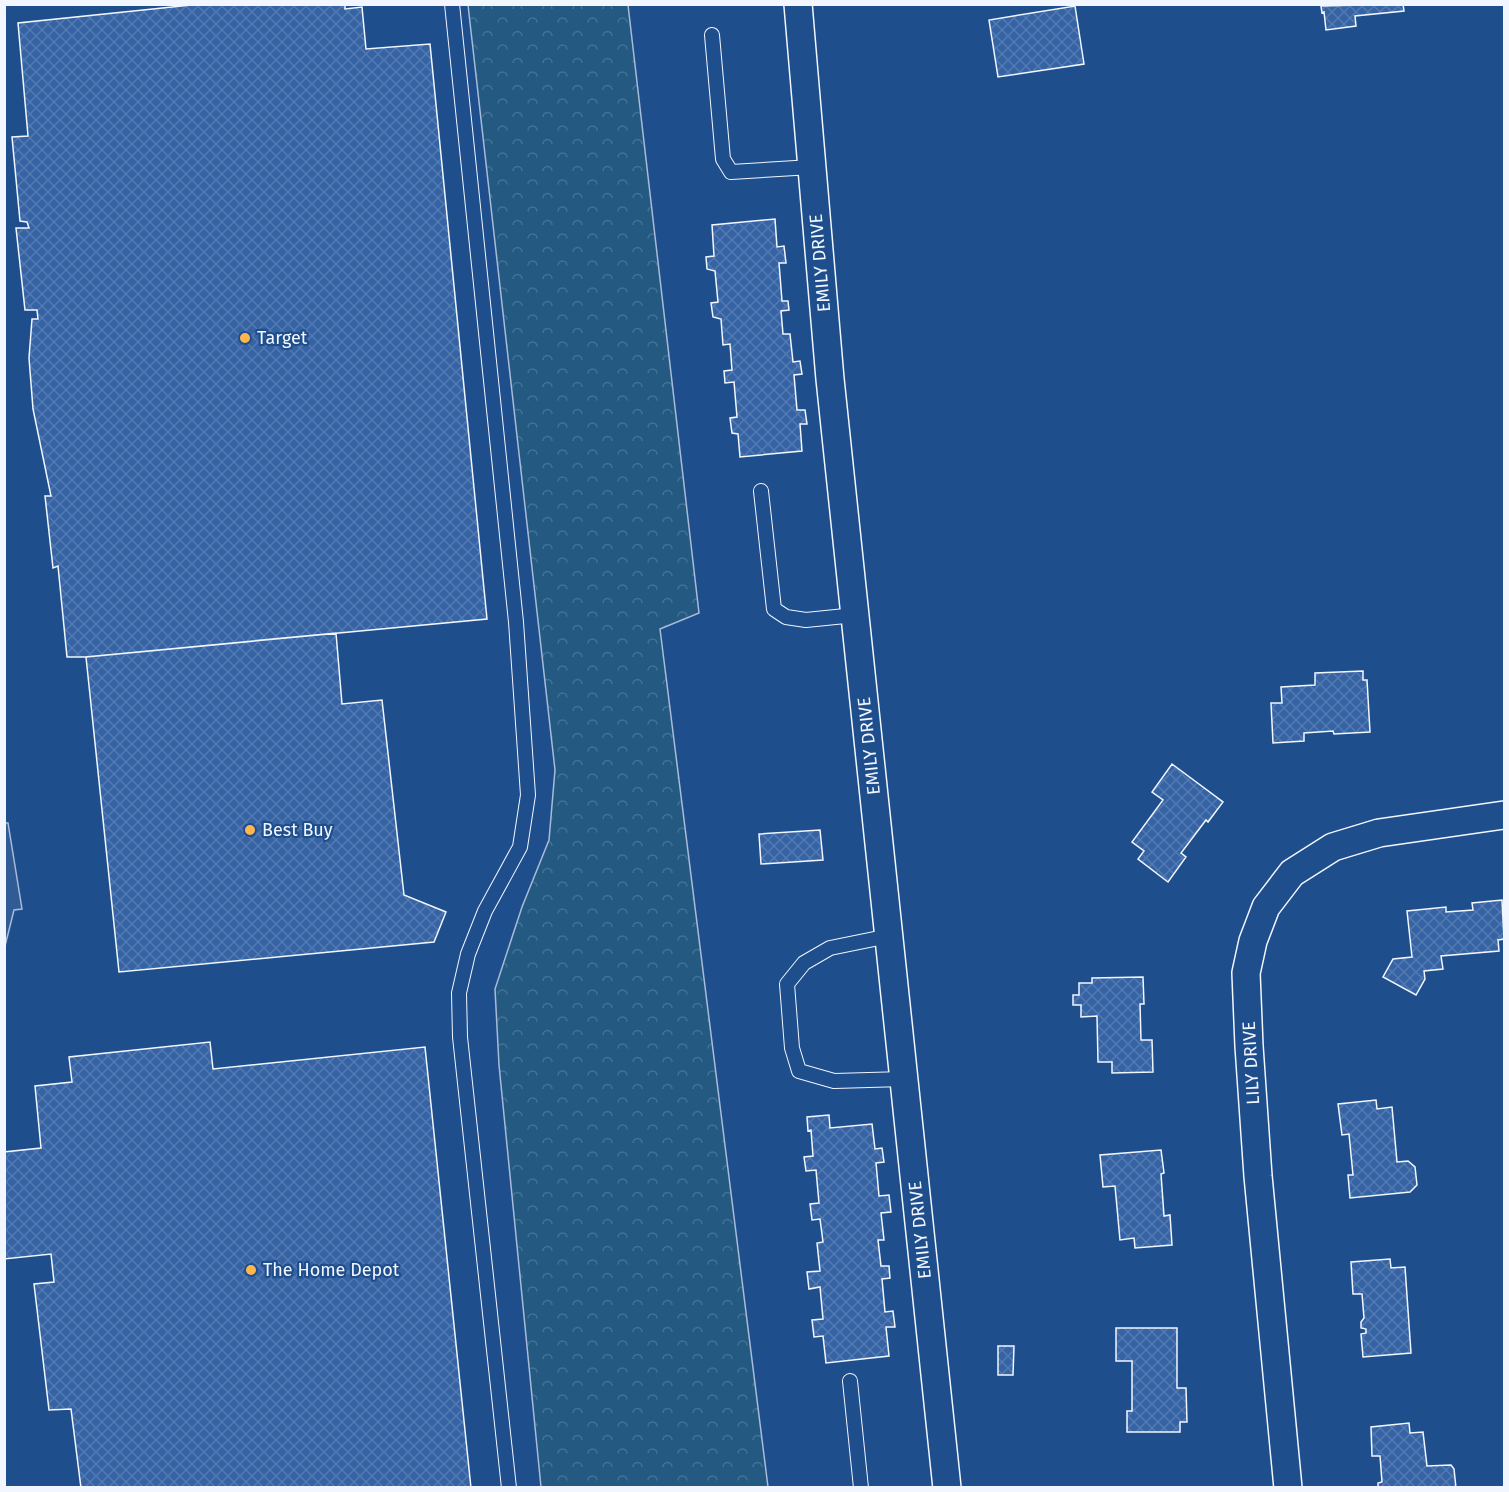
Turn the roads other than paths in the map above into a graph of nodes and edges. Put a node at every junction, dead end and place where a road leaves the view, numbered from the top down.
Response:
1 (452, 4) edge
2 (798, 4) edge
3 (712, 36) dead end
4 (812, 167) junction
5 (761, 491) dead end
6 (855, 615) junction
7 (1504, 815) edge
8 (889, 936) junction
9 (904, 1079) junction
10 (849, 1381) dead end
11 (509, 1488) edge
12 (861, 1488) edge
13 (947, 1488) edge
14 (1288, 1488) edge

1 - 11 lane
2 - 4 street, EMILY DRIVE
3 - 4 lane
4 - 6 street, EMILY DRIVE
5 - 6 lane
6 - 8 street, EMILY DRIVE
7 - 14 street, LILY DRIVE
8 - 9 street, EMILY DRIVE
8 - 9 lane
9 - 13 street, EMILY DRIVE
10 - 12 lane

